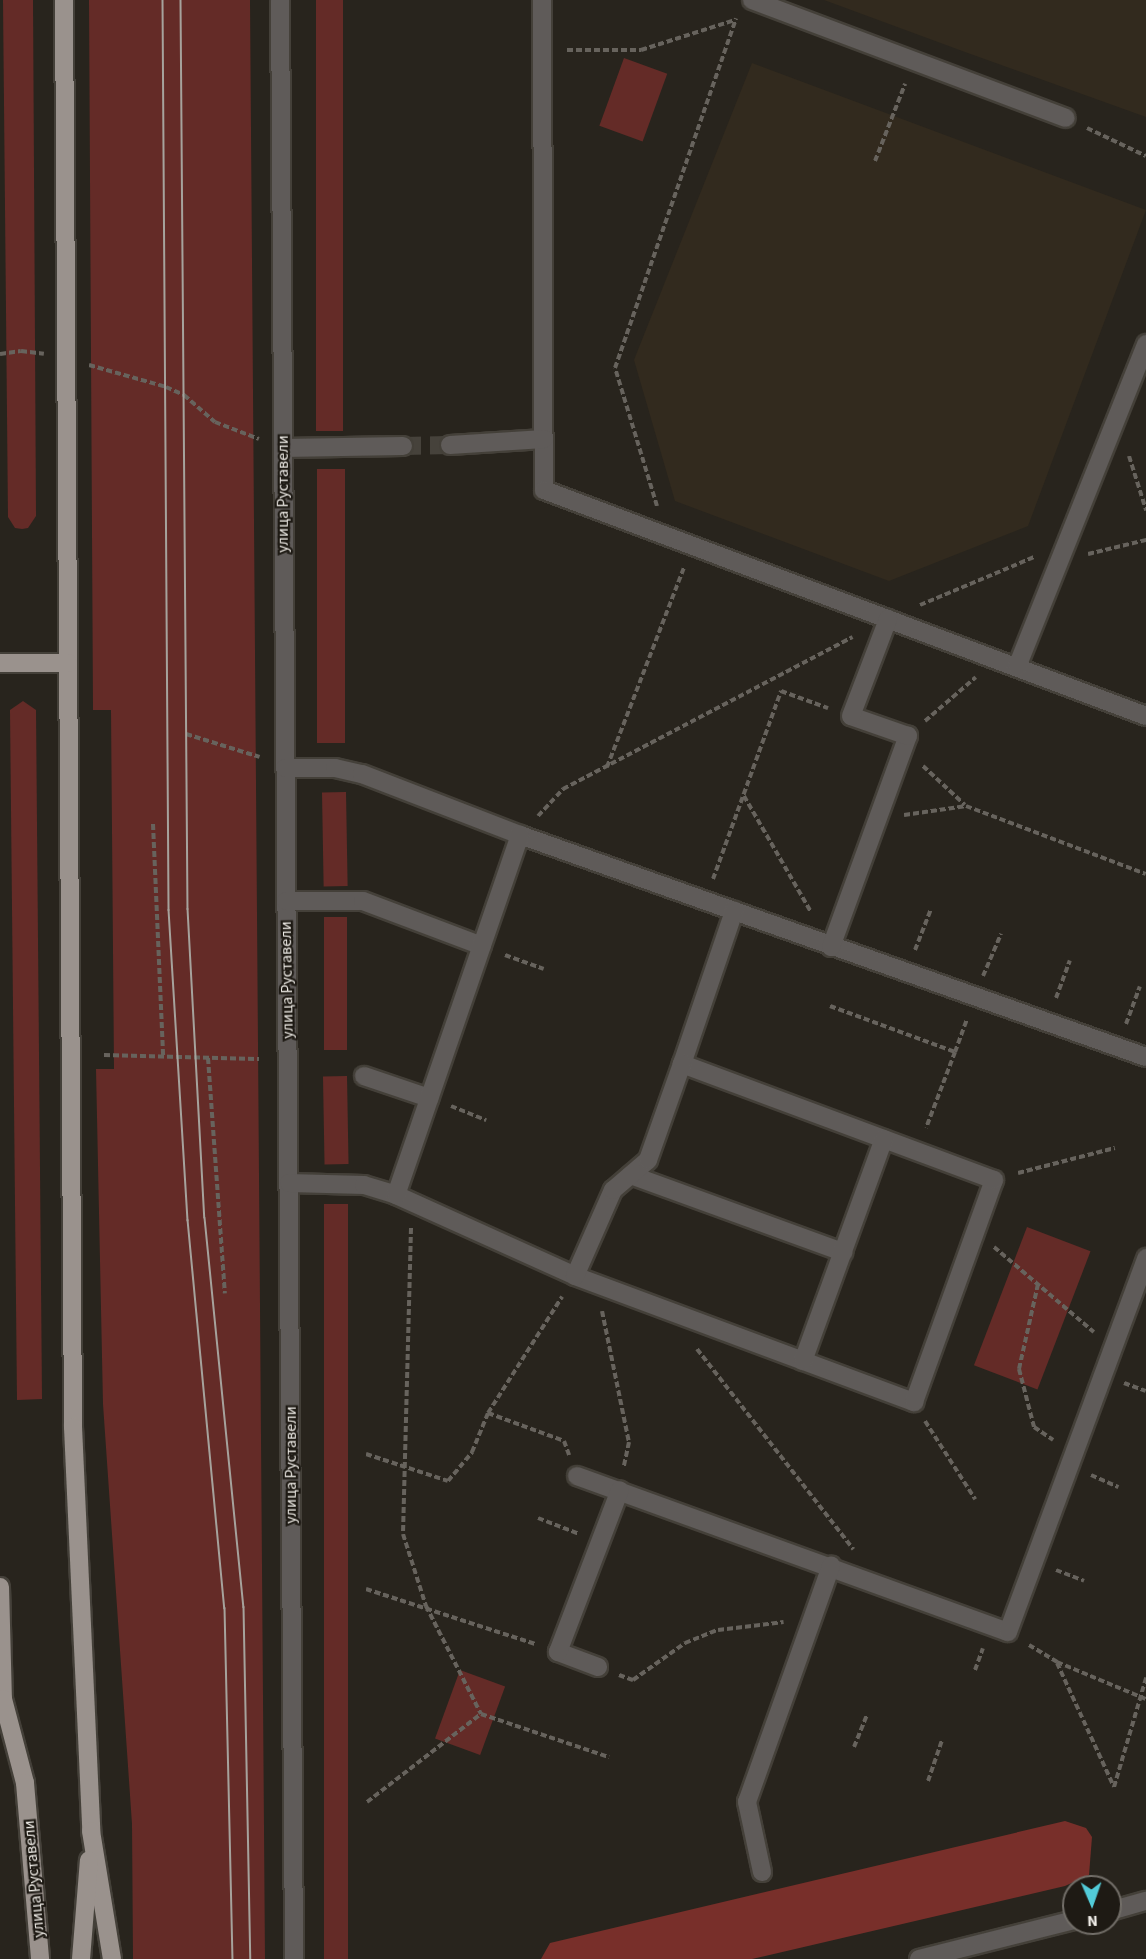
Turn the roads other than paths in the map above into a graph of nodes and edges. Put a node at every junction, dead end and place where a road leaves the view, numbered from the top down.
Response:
1 (64, 0) edge
2 (280, 0) edge
3 (542, 0) edge
4 (745, 5) edge
5 (1066, 118) road end
6 (1146, 344) edge
7 (1141, 371) edge
8 (544, 439) junction
9 (450, 445) tunnel mouth
10 (403, 446) tunnel mouth
11 (283, 448) junction
12 (888, 619) junction
13 (0, 663) edge
14 (68, 663) junction
15 (1017, 667) junction
16 (1146, 716) edge
17 (285, 768) junction
18 (520, 835) junction
19 (286, 900) junction
20 (734, 911) junction
21 (482, 946) junction
22 (831, 947) junction
23 (1146, 1057) edge
24 (682, 1064) junction
25 (364, 1076) dead end
26 (429, 1098) junction
27 (885, 1140) junction
28 (631, 1175) junction
29 (289, 1183) junction
30 (403, 1198) junction
31 (843, 1252) junction
32 (1146, 1258) edge
33 (575, 1276) junction
34 (803, 1361) junction
35 (577, 1476) road end
36 (620, 1490) junction
37 (831, 1566) junction
38 (0, 1587) edge
39 (1, 1648) edge
40 (598, 1667) road end
41 (3, 1699) junction
42 (0, 1719) edge
43 (91, 1831) junction
44 (762, 1872) dead end
45 (1146, 1902) edge
46 (1122, 1908) edge
47 (1062, 1923) edge
48 (40, 1959) edge
49 (81, 1959) edge
50 (112, 1959) edge
51 (294, 1959) edge
52 (919, 1959) edge

1 - 14 main road
2 - 11 street, улица Руставели
3 - 8 street
4 - 5 street
6 - 7 street
7 - 15 street
8 - 9 street
8 - 12 street
10 - 11 street
11 - 17 street, улица Руставели
12 - 15 street
12 - 22 street
13 - 14 main road
14 - 43 main road
15 - 16 street
17 - 18 street
17 - 19 street, улица Руставели
18 - 20 street
18 - 21 street
19 - 21 street
19 - 29 street, улица Руставели
20 - 22 street
20 - 24 street
21 - 26 street
22 - 23 street
24 - 27 street
24 - 28 street
25 - 26 street
26 - 30 street
27 - 31 street
27 - 34 street
28 - 31 street
28 - 33 street
29 - 30 street
29 - 51 street, улица Руставели
30 - 33 street
31 - 34 street
32 - 37 street
33 - 34 street
35 - 36 street
36 - 37 street
36 - 40 street
37 - 44 street
38 - 39 main road, улица Руставели
39 - 41 main road, улица Руставели
41 - 42 main road
41 - 48 main road, улица Руставели
43 - 49 main road
43 - 50 main road
45 - 46 street
47 - 52 street

